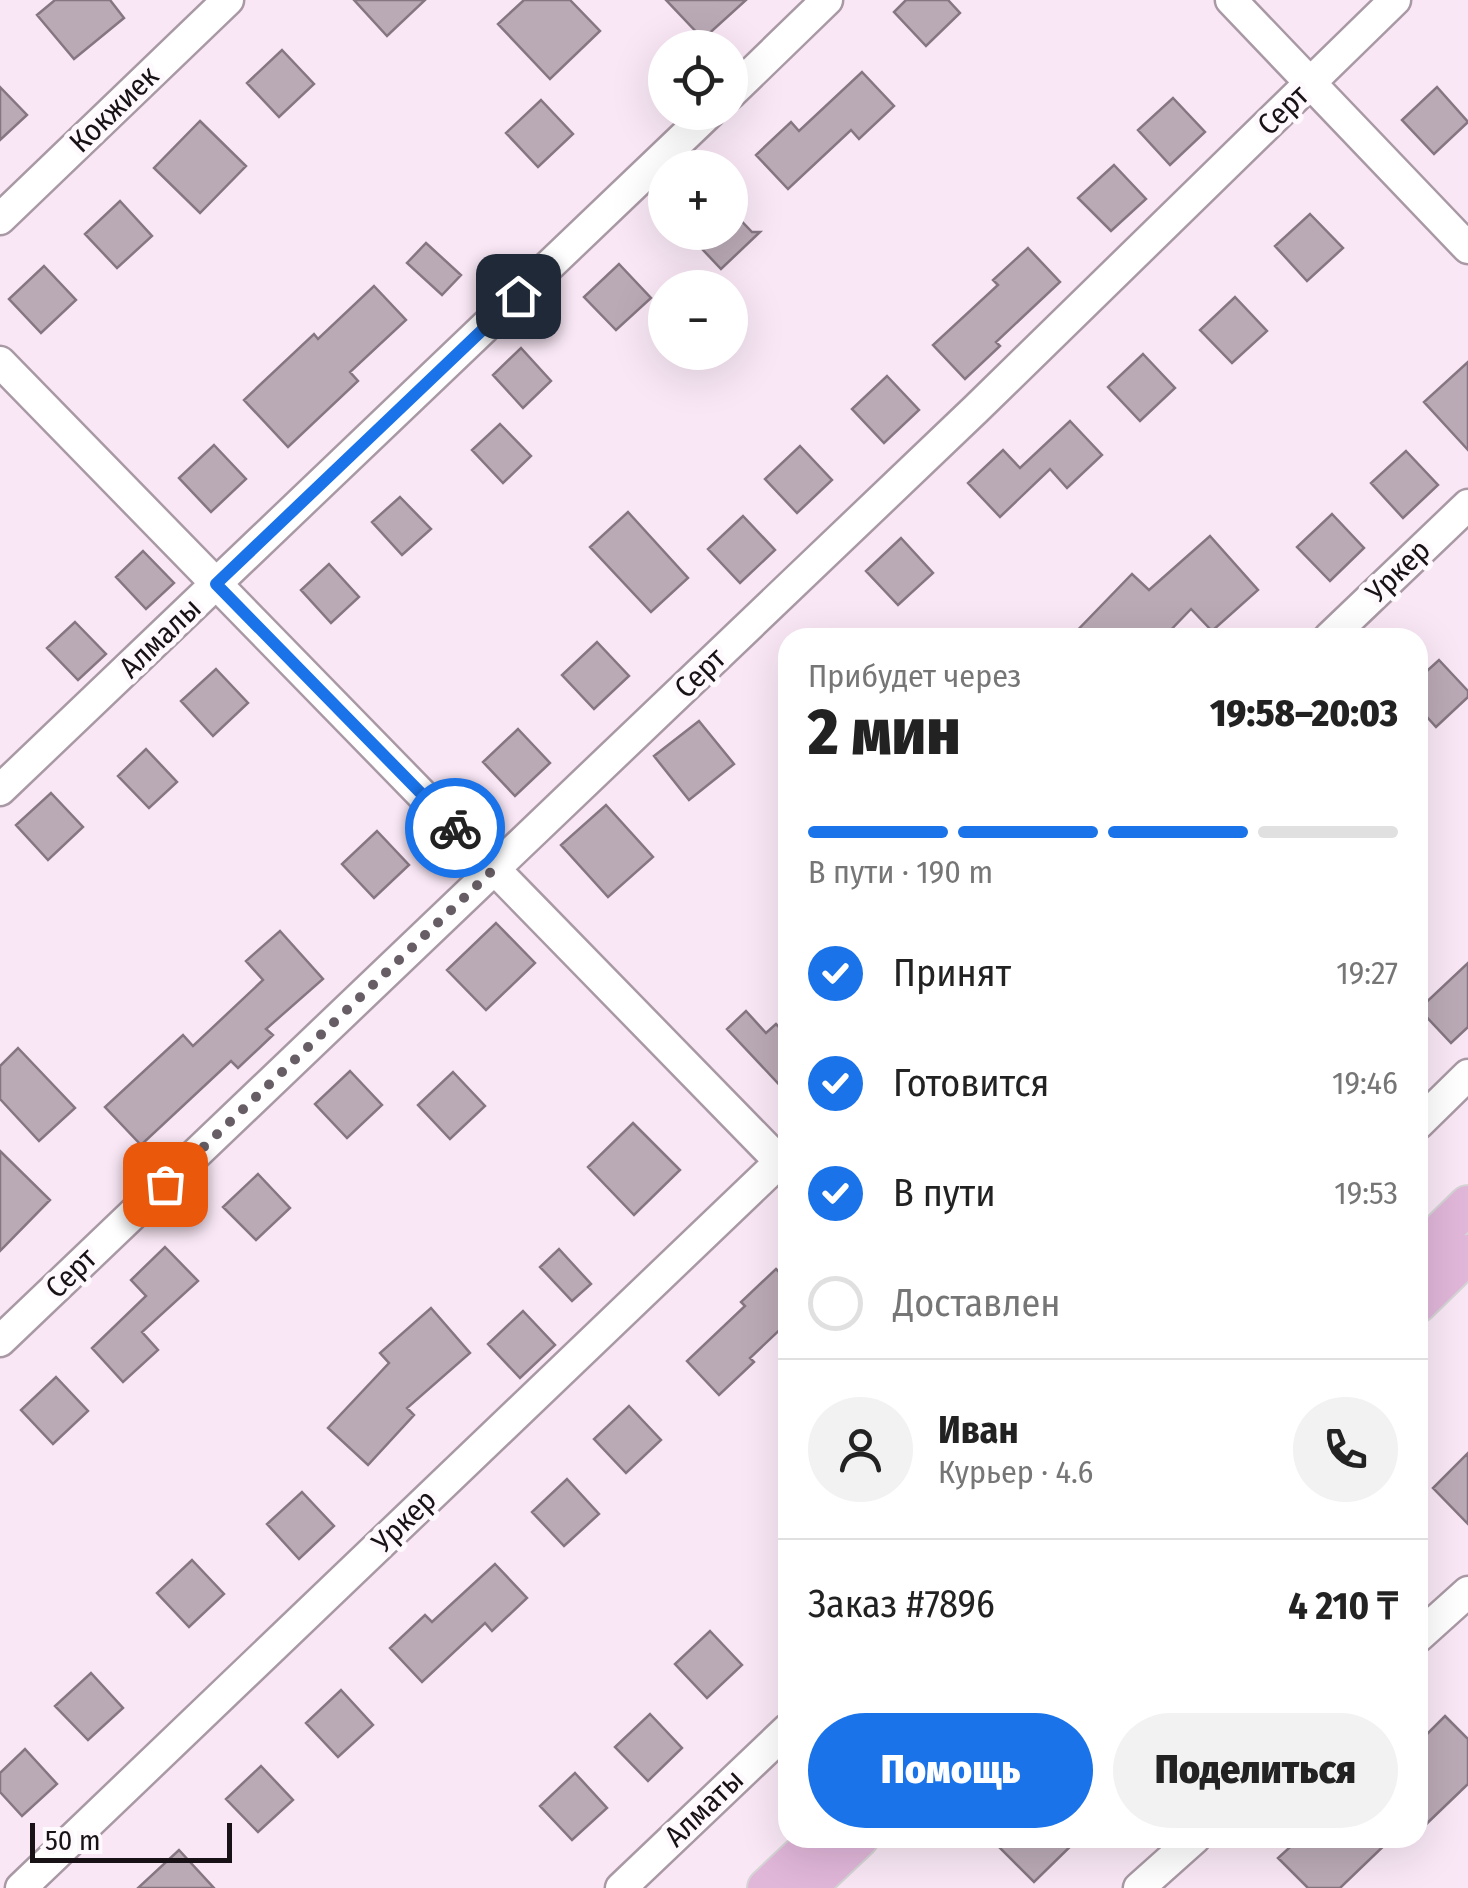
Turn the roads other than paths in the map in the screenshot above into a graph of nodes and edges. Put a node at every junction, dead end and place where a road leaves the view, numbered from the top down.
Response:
1 (228, 0) edge
2 (827, 0) edge
3 (1231, 0) edge
4 (1396, 0) edge
5 (748, 77) edge
6 (1310, 83) junction
7 (691, 130) edge
8 (0, 219) edge
9 (1468, 248) edge
10 (0, 362) edge
11 (1468, 505) edge
12 (216, 584) junction
13 (1339, 628) edge
14 (0, 790) edge
15 (494, 869) junction
16 (1468, 1075) edge
17 (1428, 1114) edge
18 (778, 1155) edge
19 (778, 1169) edge
20 (1468, 1205) edge
21 (1428, 1244) edge
22 (1468, 1254) edge
23 (1428, 1293) edge
24 (0, 1341) edge
25 (1468, 1592) edge
26 (1428, 1629) edge
27 (778, 1739) edge
28 (810, 1848) edge
29 (848, 1848) edge
30 (1184, 1848) edge
31 (21, 1888) edge
32 (621, 1888) edge
33 (768, 1888) edge
34 (806, 1888) edge
35 (1139, 1888) edge

1 - 8 street, Кокжиек
2 - 5 street
3 - 6 street
4 - 6 street, Серт
6 - 9 street
6 - 15 street, Серт
7 - 12 street, Алмалы
10 - 12 street
11 - 13 street, Уркер
12 - 14 street, Алмалы
12 - 15 street
15 - 18 street
15 - 24 street, Серт
16 - 17 street
19 - 31 street, Уркер
20 - 21 main road
22 - 23 main road
25 - 26 street
27 - 32 street, Алматы
28 - 33 main road
29 - 34 main road
30 - 35 street

